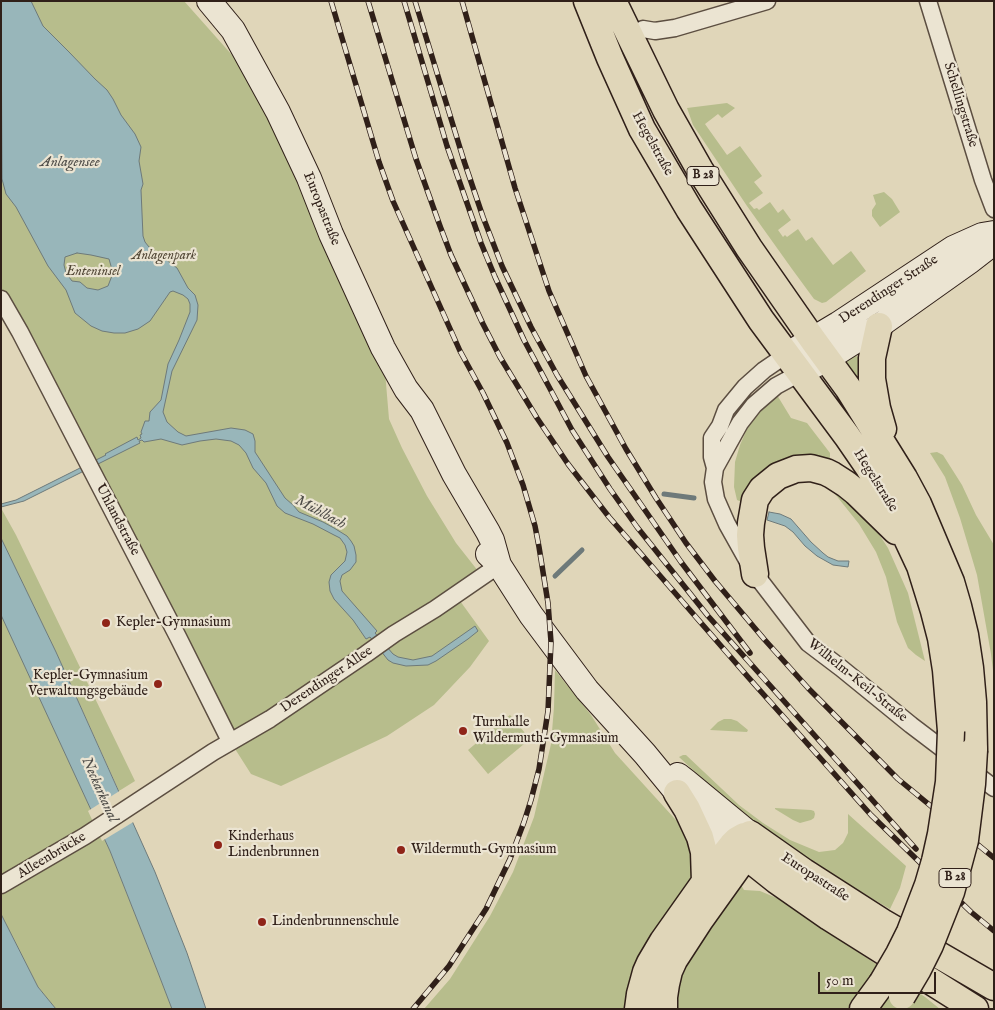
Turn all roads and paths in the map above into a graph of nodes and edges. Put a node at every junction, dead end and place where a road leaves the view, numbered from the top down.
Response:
1 (209, 1) edge
2 (226, 1) edge
3 (587, 1) edge
4 (613, 1) edge
5 (767, 1) edge
6 (928, 1) edge
7 (643, 29) dead end
8 (233, 30) junction
9 (994, 209) edge
10 (994, 233) edge
11 (994, 242) edge
12 (1, 299) edge
13 (879, 326) junction
14 (820, 349) junction
15 (793, 364) junction
16 (889, 454) junction
17 (715, 468) junction
18 (911, 546) junction
19 (499, 565) junction
20 (755, 574) junction
21 (230, 741) junction
22 (645, 754) junction
23 (994, 788) edge
24 (677, 793) junction
25 (150, 794) joint
26 (742, 846) junction
27 (705, 882) junction
28 (1, 885) edge
29 (994, 987) edge
30 (892, 996) edge
31 (638, 1009) edge
32 (664, 1009) edge
33 (863, 1009) edge
34 (976, 1009) edge

1 - 8 street, Europastraße
2 - 8 street, Europastraße
3 - 15 main road, Hegelstraße / B 28
4 - 14 main road, Hegelstraße / B 28
5 - 7 street
6 - 9 street, Schellingstraße
8 - 19 street, Europastraße
10 - 14 street, Derendinger Straße
11 - 13 street, Derendinger Straße
12 - 21 street, Uhlandstraße
13 - 14 street, Derendinger Straße
13 - 16 main road, B 28
14 - 15 street, Derendinger Straße
14 - 16 main road, Hegelstraße / B 28
15 - 17 street, Wilhelm-Keil-Straße
15 - 17 street, Wilhelm-Keil-Straße
15 - 18 main road, Hegelstraße / B 28
16 - 30 main road, Hegelstraße / B 28, bridge
17 - 20 street, Wilhelm-Keil-Straße
18 - 20 main road
18 - 30 main road, Hegelstraße / B 28, bridge
19 - 21 street, Derendinger Allee
19 - 22 street, Europastraße
20 - 23 street, Wilhelm-Keil-Straße
21 - 25 street, Derendinger Allee
22 - 24 street, Europastraße
22 - 26 street, Europastraße
24 - 26 street, Europastraße
24 - 27 main road
25 - 28 street, Alleenbrücke
26 - 27 main road
26 - 29 main road, Europastraße
26 - 32 main road
26 - 34 main road, Europastraße
27 - 31 main road
30 - 33 main road, Hegelstraße / B 28

